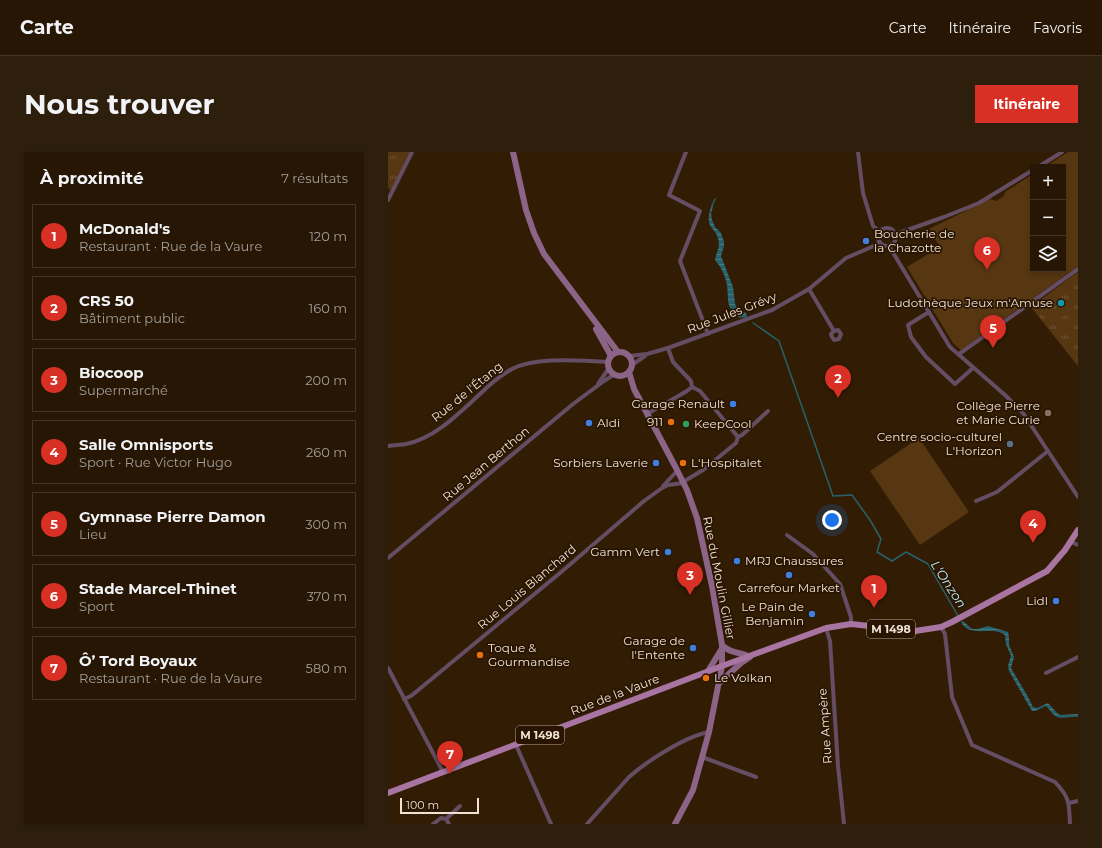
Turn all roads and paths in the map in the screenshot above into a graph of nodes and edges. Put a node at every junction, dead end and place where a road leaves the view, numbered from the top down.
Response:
1 (412, 152) edge
2 (513, 152) edge
3 (686, 152) edge
4 (858, 152) edge
5 (1062, 152) edge
6 (1043, 164) edge
7 (1030, 172) edge
8 (388, 200) edge
9 (880, 232) junction
10 (896, 234) junction
11 (880, 242) junction
12 (889, 246) junction
13 (1078, 270) edge
14 (809, 289) junction
15 (583, 307) junction
16 (929, 312) junction
17 (834, 331) dead end
18 (708, 334) junction
19 (668, 348) junction
20 (618, 352) junction
21 (647, 354) junction
22 (959, 354) junction
23 (630, 356) junction
24 (610, 362) junction
25 (632, 365) junction
26 (973, 368) junction
27 (629, 372) junction
28 (615, 374) junction
29 (623, 375) junction
30 (597, 386) junction
31 (692, 387) junction
32 (634, 389) junction
33 (768, 411) dead end
34 (647, 414) junction
35 (738, 437) junction
36 (388, 446) edge
37 (1048, 451) junction
38 (678, 471) junction
39 (683, 482) junction
40 (662, 488) junction
41 (1078, 497) edge
42 (976, 501) dead end
43 (1078, 530) edge
44 (787, 535) dead end
45 (1071, 542) junction
46 (1078, 545) edge
47 (388, 558) edge
48 (851, 624) junction
49 (941, 627) junction
50 (826, 628) junction
51 (722, 647) junction
52 (751, 655) junction
53 (1078, 657) edge
54 (722, 666) junction
55 (388, 668) edge
56 (708, 671) junction
57 (1046, 673) dead end
58 (719, 683) junction
59 (404, 699) junction
60 (709, 732) junction
61 (516, 744) junction
62 (702, 757) junction
63 (442, 773) junction
64 (756, 777) dead end
65 (388, 793) edge
66 (1078, 801) edge
67 (1069, 803) junction
68 (460, 806) dead end
69 (446, 819) junction
70 (433, 824) edge
71 (449, 824) edge
72 (551, 824) edge
73 (587, 824) edge
74 (675, 824) edge
75 (844, 824) edge
76 (1070, 824) edge

1 - 8 street
2 - 15 main road
3 - 18 street
4 - 9 street
5 - 6 street
7 - 10 street
9 - 10 street
9 - 11 street
10 - 12 street
11 - 12 street
11 - 14 street, Rue Jules Grévy
12 - 16 street
13 - 22 street
14 - 17 street
14 - 18 street, Rue Jules Grévy
15 - 20 main road
15 - 24 main road
16 - 22 street
16 - 26 street
18 - 19 street, Rue Jules Grévy
19 - 21 street, Rue Jules Grévy
19 - 31 street
20 - 23 main road
20 - 24 main road
21 - 23 street
21 - 25 street
22 - 26 street
23 - 25 main road
24 - 28 main road
24 - 30 street
24 - 36 street, Rue de l'Étang
25 - 27 main road
26 - 37 street
27 - 29 main road
27 - 32 main road
28 - 29 main road
28 - 30 street, Rue Jean Berthon
29 - 32 main road
30 - 47 street, Rue Jean Berthon
31 - 34 street
31 - 35 street
32 - 34 main road, Rue du Moulin Gillier
33 - 35 street
34 - 38 main road, Rue du Moulin Gillier
35 - 39 street
37 - 41 street
37 - 42 street
38 - 39 main road, Rue du Moulin Gillier
38 - 40 street, Rue Louis Blanchard
39 - 40 street, Rue Louis Blanchard
39 - 51 main road, Rue du Moulin Gillier
40 - 59 street, Rue Louis Blanchard
43 - 45 main road, M 1498
44 - 48 street
45 - 46 street
45 - 49 main road, M 1498
48 - 49 main road, M 1498
48 - 50 main road, M 1498
49 - 67 street
50 - 52 main road, M 1498
50 - 75 street, Rue Ampère
51 - 52 main road
51 - 54 main road, Rue du Moulin Gillier
51 - 56 main road
52 - 54 main road, M 1498
52 - 58 main road
53 - 57 street
54 - 56 main road, M 1498
54 - 58 main road, Rue du Moulin Gillier
55 - 59 street
56 - 61 main road, Rue de la Vaure / M 1498
58 - 60 main road, Rue du Moulin Gillier
59 - 63 street
60 - 62 main road, Rue du Moulin Gillier
60 - 73 street
61 - 63 main road, Rue de la Vaure / M 1498
61 - 72 street
62 - 64 street
62 - 74 main road, Rue du Moulin Gillier
63 - 65 main road, Rue de la Vaure / M 1498
66 - 67 street
67 - 76 street
68 - 69 street
69 - 70 street
69 - 71 street

